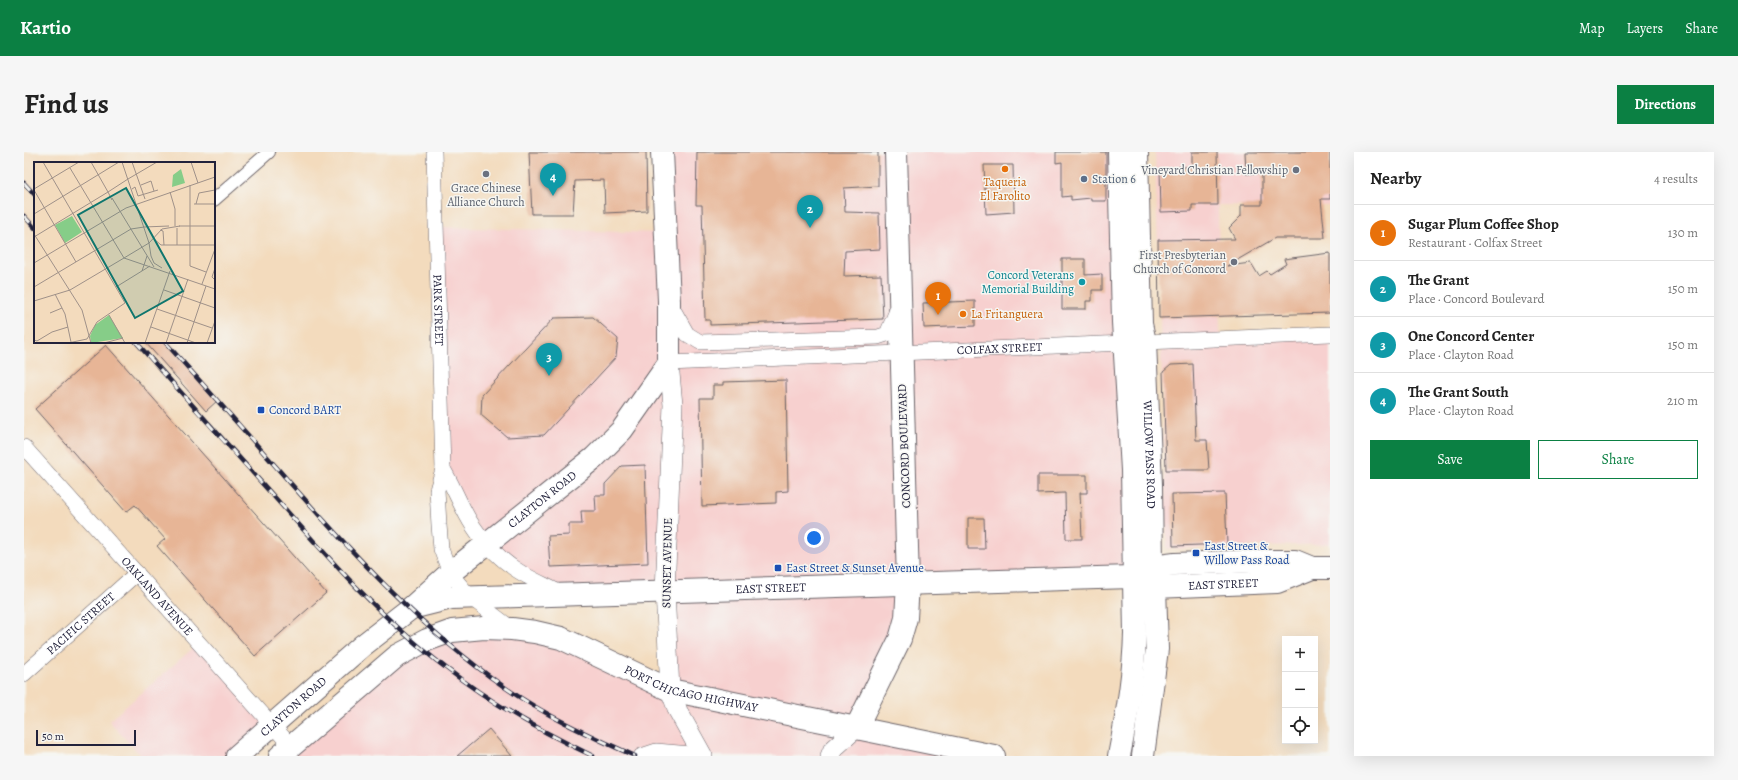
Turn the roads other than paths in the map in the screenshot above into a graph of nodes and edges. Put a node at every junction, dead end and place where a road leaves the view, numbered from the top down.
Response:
1 (268, 152) edge
2 (434, 152) edge
3 (662, 152) edge
4 (896, 152) edge
5 (1119, 152) edge
6 (1137, 152) edge
7 (215, 199) edge
8 (669, 302) junction
9 (900, 305) junction
10 (1330, 334) edge
11 (1135, 342) junction
12 (901, 352) junction
13 (669, 363) junction
14 (24, 447) edge
15 (443, 469) junction
16 (487, 543) junction
17 (1321, 568) edge
18 (137, 573) junction
19 (450, 574) junction
20 (1133, 577) junction
21 (1153, 577) junction
22 (908, 583) junction
23 (665, 592) junction
24 (563, 595) junction
25 (470, 597) junction
26 (411, 608) junction
27 (512, 629) junction
28 (24, 674) edge
29 (670, 690) junction
30 (272, 725) junction
31 (856, 728) junction
32 (286, 751) edge
33 (643, 755) edge
34 (238, 756) edge
35 (703, 756) edge
36 (830, 756) edge
37 (847, 756) edge
38 (994, 756) edge
39 (1119, 756) edge
40 (1143, 756) edge

1 - 7 street
2 - 15 street, PARK STREET
3 - 8 main road
4 - 9 main road, CONCORD BOULEVARD
5 - 11 main road, WILLOW PASS ROAD
6 - 11 main road, WILLOW PASS ROAD
8 - 9 street
8 - 13 main road
9 - 12 main road, CONCORD BOULEVARD
10 - 11 street, COLFAX STREET
11 - 12 street, COLFAX STREET
11 - 20 main road, WILLOW PASS ROAD
11 - 21 main road, WILLOW PASS ROAD
12 - 13 street, COLFAX STREET
12 - 22 main road, CONCORD BOULEVARD
13 - 16 main road, CLAYTON ROAD
13 - 23 street, SUNSET AVENUE
14 - 18 street, OAKLAND AVENUE
15 - 16 street, PARK STREET
15 - 19 street, PARK STREET
16 - 19 main road, CLAYTON ROAD
16 - 24 street, PARK STREET
17 - 21 main road, EAST STREET
18 - 28 street, PACIFIC STREET
18 - 30 street, OAKLAND AVENUE
19 - 25 street, PARK STREET
19 - 26 main road, CLAYTON ROAD
20 - 21 main road, EAST STREET
20 - 22 main road, EAST STREET
20 - 39 main road, WILLOW PASS ROAD
21 - 40 main road, WILLOW PASS ROAD
22 - 23 main road, EAST STREET
22 - 31 main road, CONCORD BOULEVARD
23 - 24 main road, EAST STREET
23 - 29 street, SUNSET AVENUE
24 - 25 main road, EAST STREET
25 - 26 main road, EAST STREET
25 - 27 street, PARK STREET
26 - 30 main road, CLAYTON ROAD
27 - 29 main road, PORT CHICAGO HIGHWAY
27 - 32 main road, PORT CHICAGO HIGHWAY
29 - 31 main road, PORT CHICAGO HIGHWAY
29 - 35 street, SUNSET AVENUE
30 - 32 street, OAKLAND AVENUE
30 - 34 main road, CLAYTON ROAD
31 - 36 street, CONCORD BOULEVARD
31 - 37 street, CONCORD BOULEVARD
31 - 38 main road, PORT CHICAGO HIGHWAY
33 - 35 street

